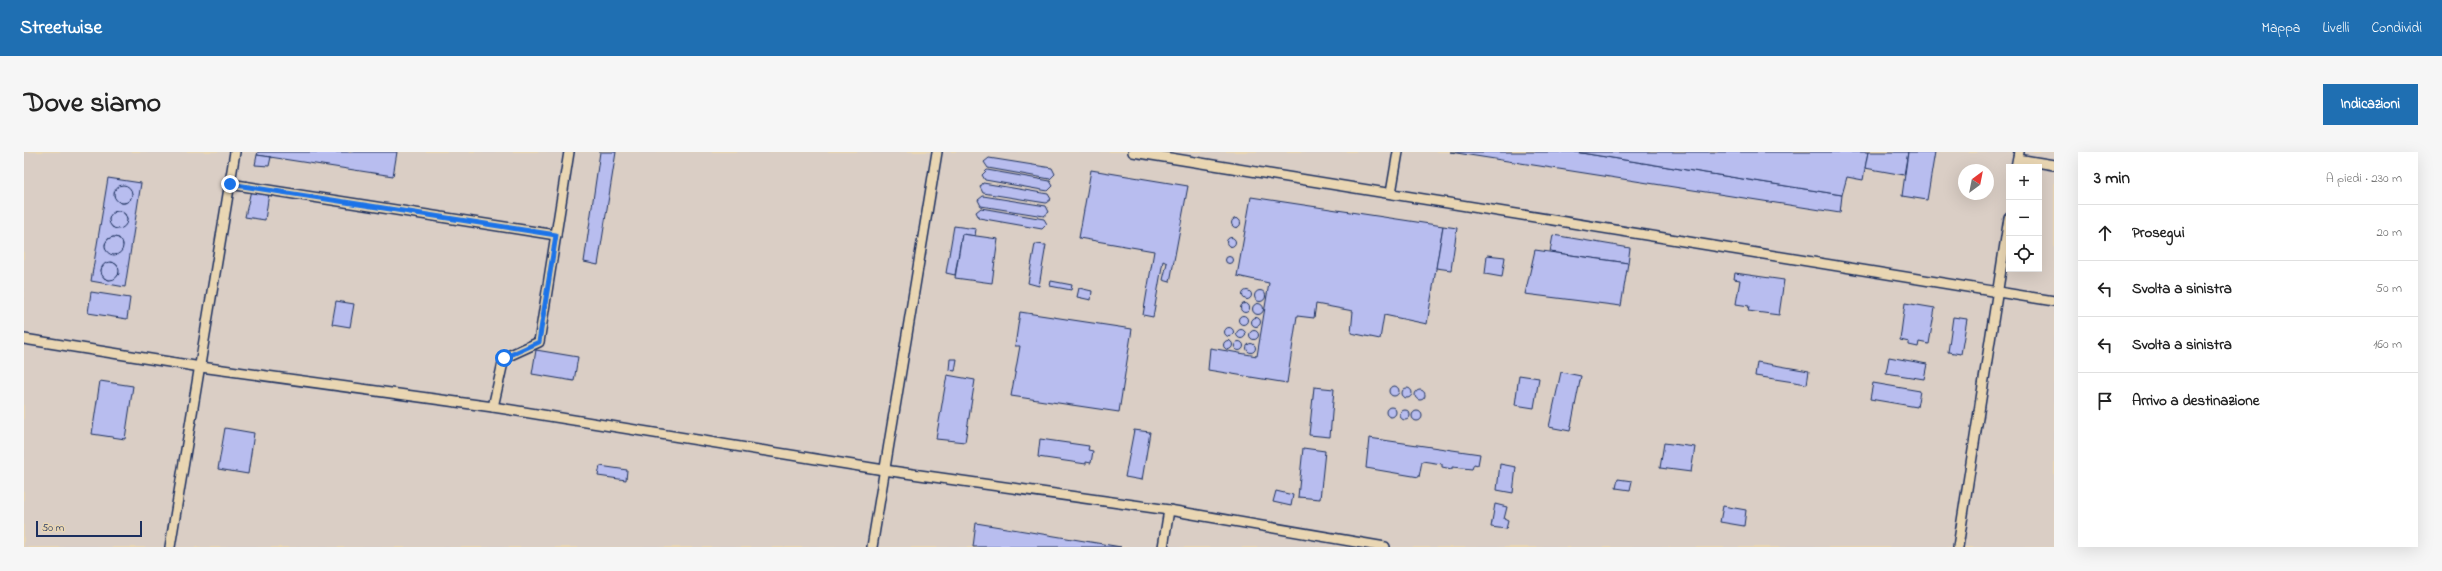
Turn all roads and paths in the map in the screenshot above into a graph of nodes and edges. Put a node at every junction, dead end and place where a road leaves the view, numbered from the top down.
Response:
1 (235, 152) edge
2 (569, 152) edge
3 (937, 152) edge
4 (1133, 152) edge
5 (1398, 152) edge
6 (2017, 159) edge
7 (2054, 165) edge
8 (230, 184) junction
9 (1391, 194) junction
10 (556, 235) junction
11 (2007, 236) edge
12 (1999, 292) junction
13 (2054, 301) edge
14 (24, 339) edge
15 (200, 367) junction
16 (493, 407) junction
17 (884, 470) junction
18 (1169, 510) junction
19 (170, 547) edge
20 (872, 547) edge
21 (1163, 547) edge
22 (1385, 547) edge
23 (1958, 547) edge

1 - 8 lane
2 - 10 lane
3 - 17 lane
4 - 9 lane
5 - 9 lane
6 - 7 lane
8 - 10 lane
8 - 15 lane
9 - 12 lane
10 - 16 lane
11 - 12 lane
12 - 13 lane
12 - 23 lane
14 - 15 lane
15 - 16 lane
15 - 19 lane
16 - 17 lane
17 - 18 lane
17 - 20 lane
18 - 21 lane
18 - 22 lane

